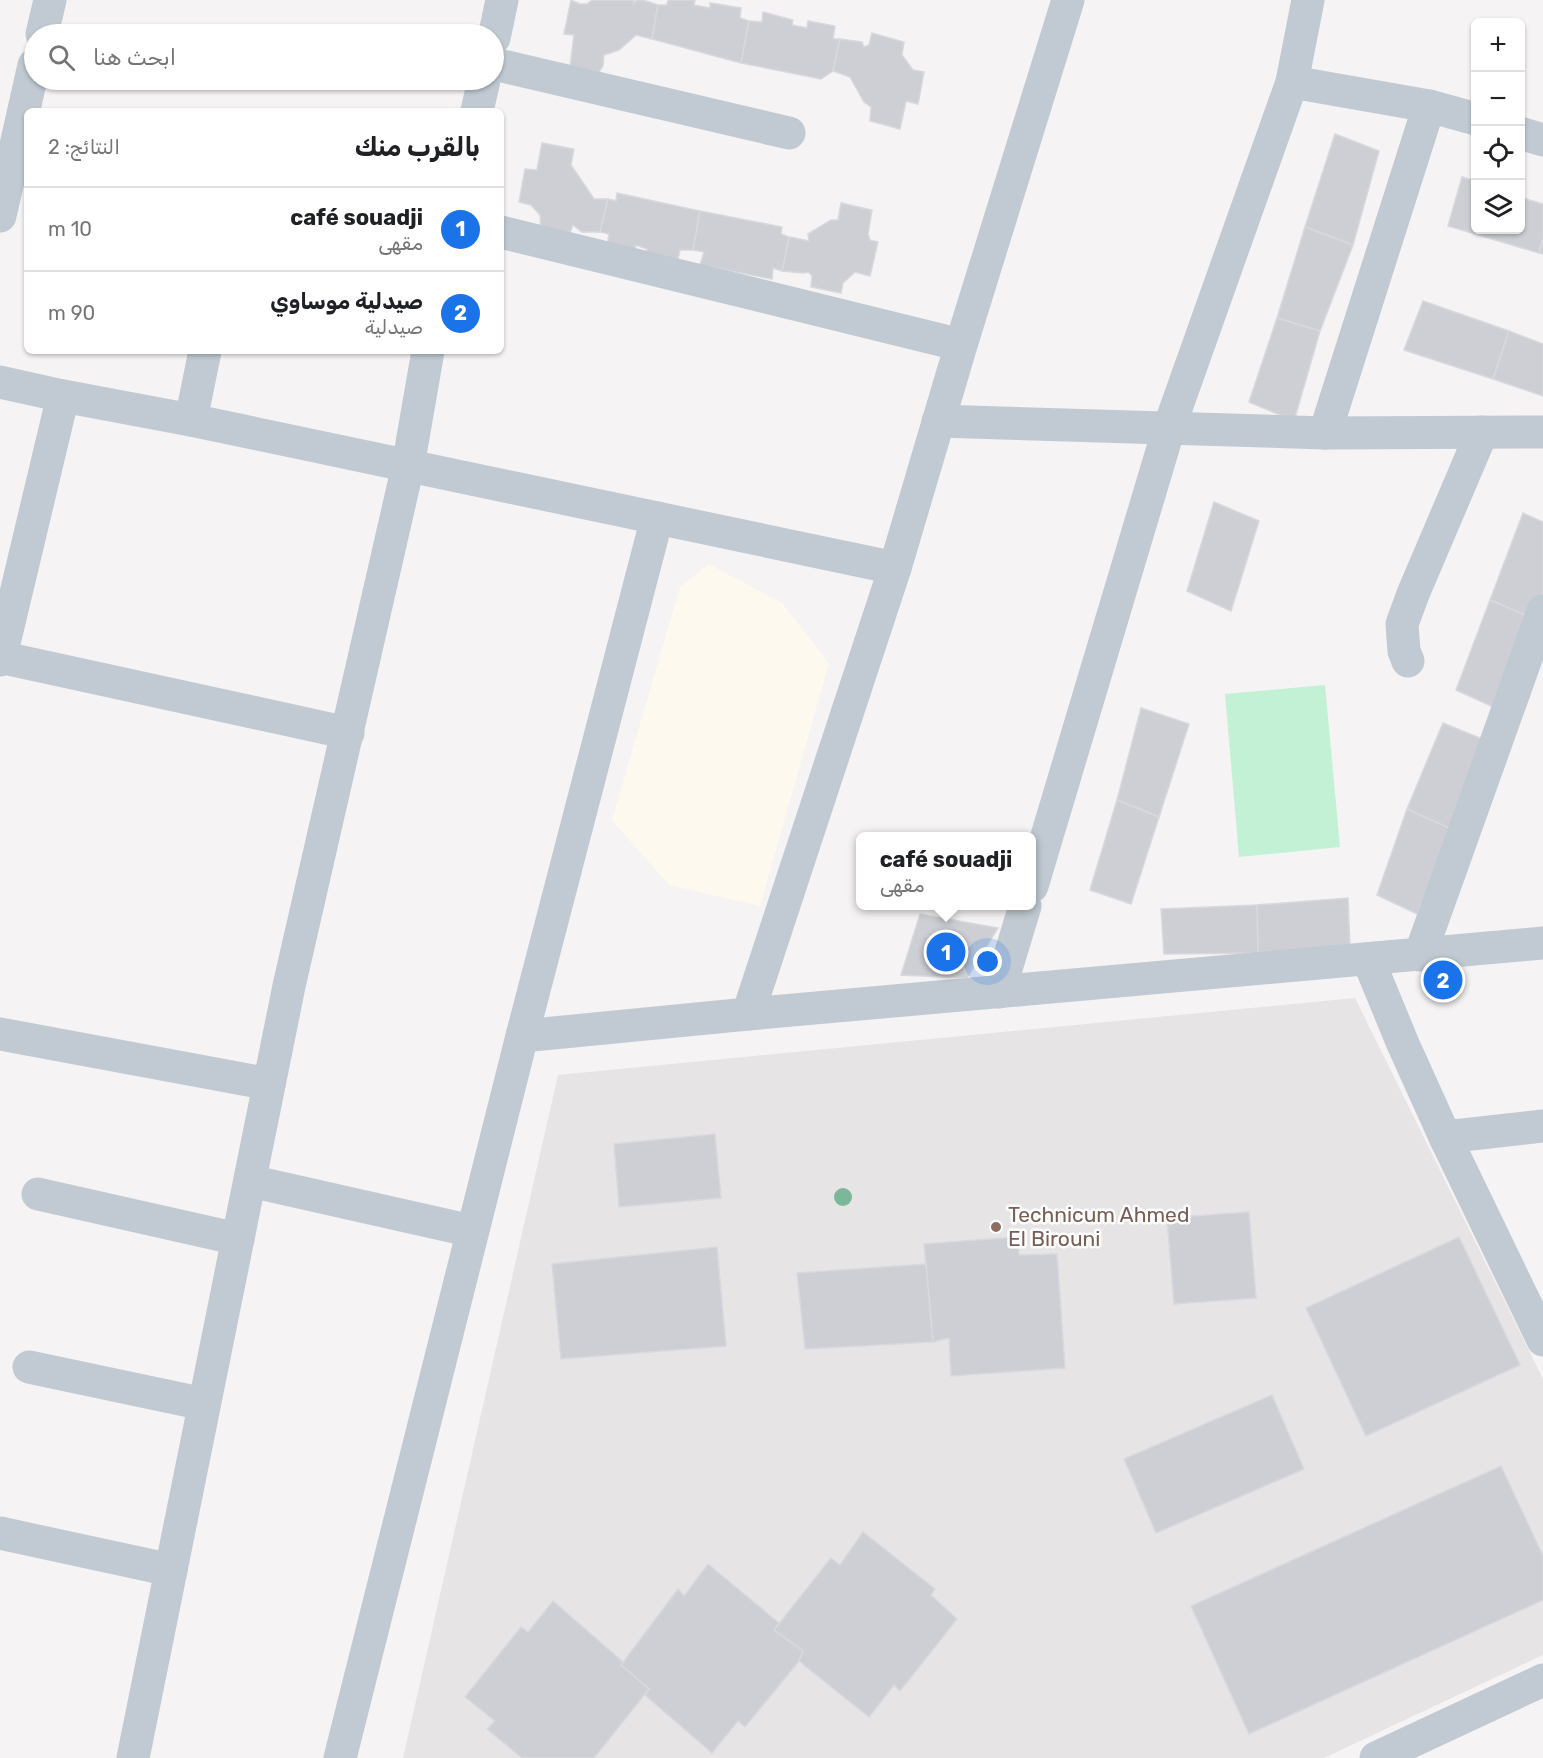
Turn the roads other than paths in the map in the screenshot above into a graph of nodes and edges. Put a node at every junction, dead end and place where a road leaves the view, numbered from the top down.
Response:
1 (50, 0) edge
2 (502, 0) edge
3 (1068, 0) edge
4 (1308, 0) edge
5 (44, 24) edge
6 (497, 24) edge
7 (504, 66) edge
8 (1292, 82) junction
9 (27, 90) edge
10 (482, 90) edge
11 (1429, 106) junction
12 (478, 108) edge
13 (1471, 118) edge
14 (16, 126) edge
15 (789, 133) dead end
16 (1525, 134) edge
17 (1543, 140) edge
18 (0, 216) edge
19 (504, 233) edge
20 (961, 345) junction
21 (204, 354) edge
22 (427, 354) edge
23 (0, 382) edge
24 (63, 396) junction
25 (191, 420) junction
26 (938, 421) junction
27 (1169, 428) junction
28 (1482, 432) junction
29 (1543, 432) edge
30 (1325, 433) junction
31 (408, 466) junction
32 (657, 518) junction
33 (895, 568) junction
34 (1543, 611) edge
35 (0, 658) edge
36 (1408, 661) dead end
37 (348, 733) junction
38 (1036, 872) edge
39 (1024, 910) edge
40 (1543, 944) edge
41 (1420, 955) junction
42 (1368, 959) junction
43 (999, 992) junction
44 (748, 1014) junction
45 (0, 1034) edge
46 (522, 1036) junction
47 (269, 1084) junction
48 (1543, 1126) edge
49 (1444, 1137) junction
50 (250, 1180) junction
51 (38, 1194) dead end
52 (472, 1232) junction
53 (238, 1239) junction
54 (1534, 1298) edge
55 (1543, 1340) edge
56 (29, 1367) dead end
57 (204, 1404) junction
58 (0, 1533) edge
59 (171, 1570) junction
60 (1543, 1680) edge
61 (133, 1758) edge
62 (340, 1758) edge
63 (1376, 1758) edge

1 - 5 street
2 - 6 street
3 - 20 street
4 - 8 street
7 - 15 street
8 - 11 street
8 - 27 street
9 - 14 street
10 - 12 street
11 - 13 street
11 - 30 street
14 - 18 street
16 - 17 street
19 - 20 street
20 - 26 street
21 - 25 street
22 - 31 street
23 - 24 street
24 - 25 street
24 - 35 street
25 - 31 street
26 - 27 street
26 - 33 street
27 - 30 street
27 - 38 street
28 - 29 street
28 - 30 street
28 - 36 street
31 - 32 street
31 - 37 street
32 - 33 street
32 - 46 street
33 - 44 street
34 - 41 street
35 - 37 street
37 - 47 street
39 - 43 street
40 - 41 street
41 - 42 street
42 - 43 street
42 - 49 street
43 - 44 street
44 - 46 street
45 - 47 street
46 - 52 street
47 - 50 street
48 - 49 street
49 - 54 street
50 - 52 street
50 - 53 street
51 - 53 street
52 - 62 street
53 - 57 street
54 - 55 street
56 - 57 street
57 - 59 street
58 - 59 street
59 - 61 street
60 - 63 street

